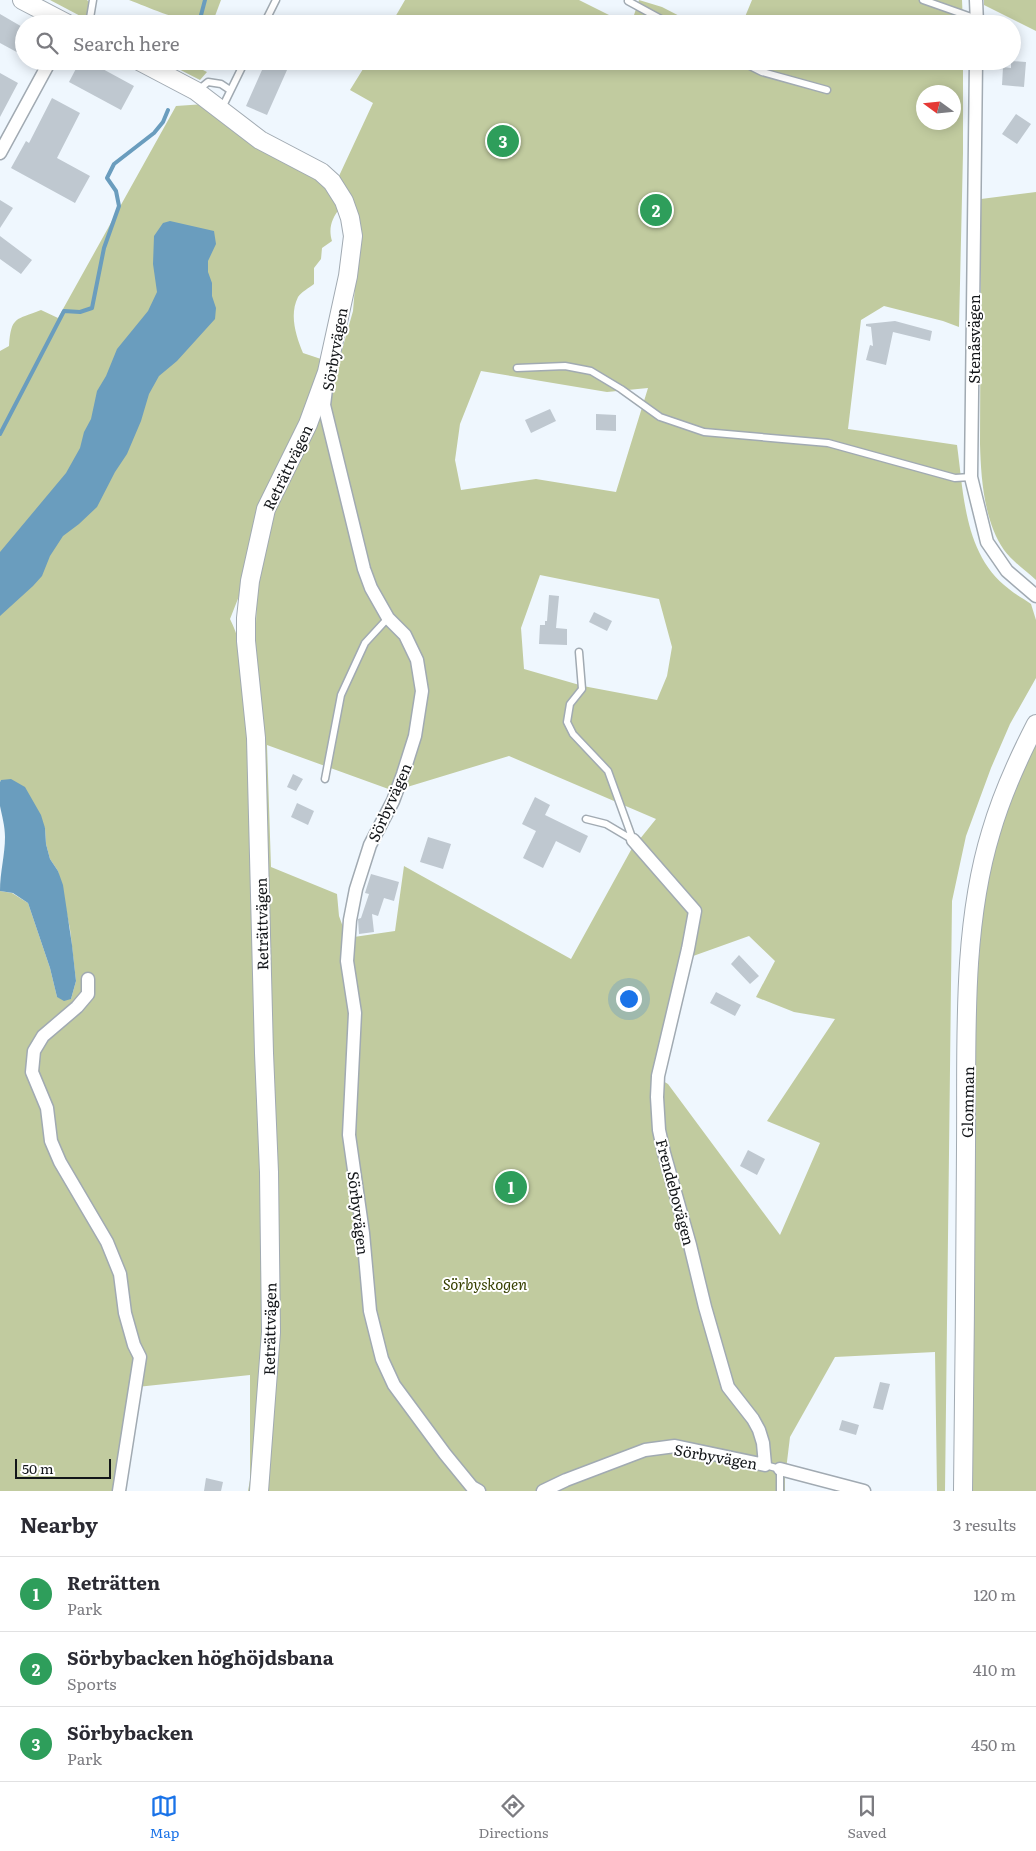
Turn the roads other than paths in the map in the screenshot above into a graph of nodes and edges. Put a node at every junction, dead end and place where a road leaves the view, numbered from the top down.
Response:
1 (22, 0) edge
2 (93, 0) edge
3 (276, 0) edge
4 (923, 0) edge
5 (976, 0) edge
6 (628, 1) edge
7 (51, 15) edge
8 (90, 15) edge
9 (268, 15) edge
10 (654, 15) edge
11 (960, 15) edge
12 (977, 15) edge
13 (45, 70) edge
14 (156, 70) edge
15 (240, 70) edge
16 (758, 70) edge
17 (976, 70) edge
18 (230, 90) junction
19 (828, 90) dead end
20 (196, 91) junction
21 (221, 109) junction
22 (0, 153) edge
23 (517, 368) dead end
24 (327, 372) junction
25 (971, 477) junction
26 (1036, 596) edge
27 (388, 618) junction
28 (579, 652) dead end
29 (1036, 724) edge
30 (325, 779) dead end
31 (586, 819) dead end
32 (633, 840) junction
33 (88, 979) dead end
34 (765, 1465) junction
35 (780, 1469) junction
36 (119, 1491) edge
37 (260, 1491) edge
38 (479, 1491) edge
39 (543, 1491) edge
40 (780, 1491) edge
41 (864, 1491) edge
42 (963, 1491) edge

1 - 7 street
2 - 8 lane
3 - 9 lane
4 - 11 lane
5 - 12 street
6 - 10 lane
13 - 22 street
14 - 20 street, Sörbyvägen
15 - 18 lane
16 - 19 lane
17 - 25 street, Stenåsvägen
18 - 20 lane
18 - 21 lane
20 - 21 street, Sörbyvägen
21 - 24 street, Sörbyvägen
23 - 25 lane
24 - 27 street, Sörbyvägen
24 - 37 street, Reträttvägen
25 - 26 street, Stenåsvägen
27 - 30 lane
27 - 38 street, Sörbyvägen
28 - 32 lane
29 - 42 street, Glomman
31 - 32 lane
32 - 34 street, Frendebovägen
33 - 36 street
34 - 35 lane, Sörbyvägen
34 - 39 street, Sörbyvägen
35 - 40 lane
35 - 41 street, Sörbyvägen

